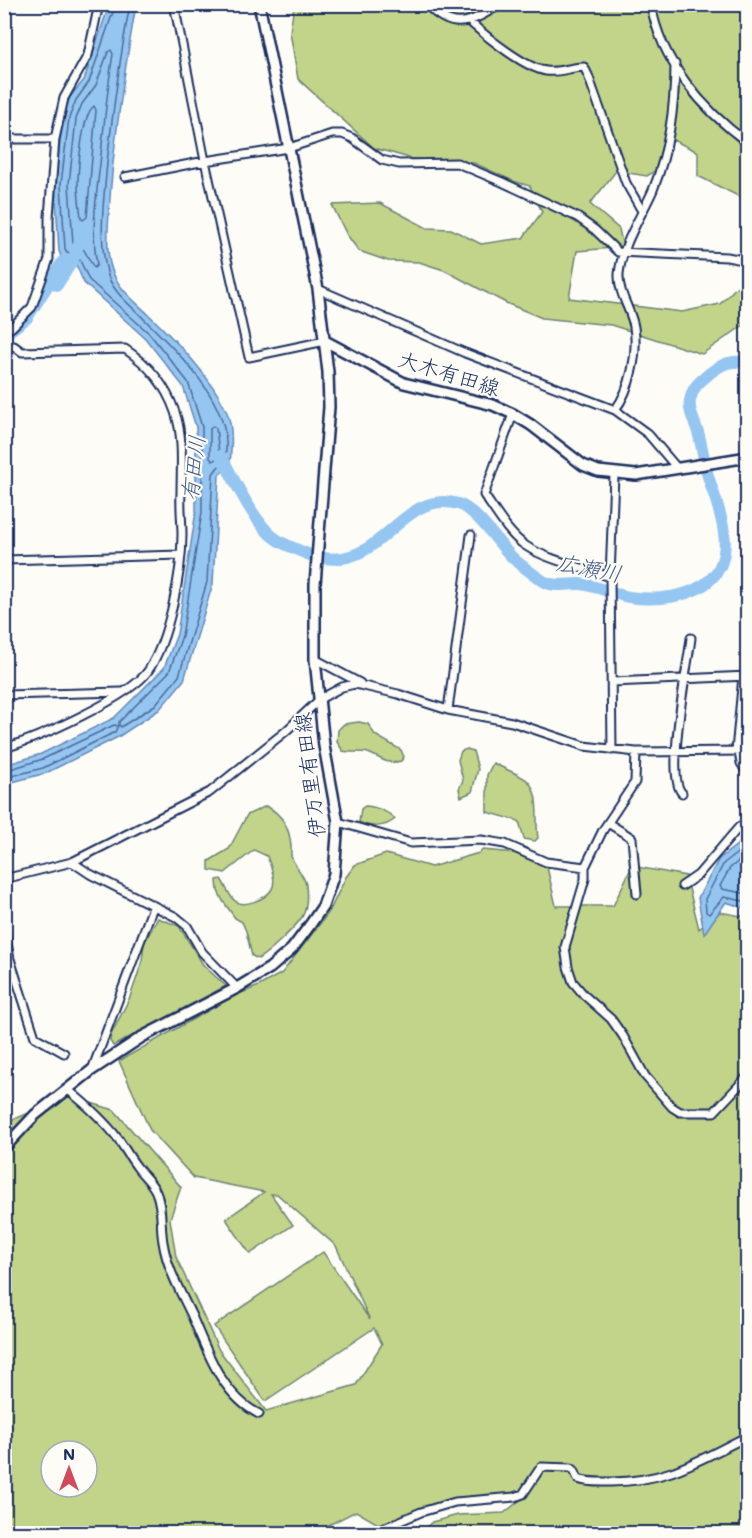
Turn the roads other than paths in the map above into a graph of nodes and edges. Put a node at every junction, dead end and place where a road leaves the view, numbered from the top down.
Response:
1 (99, 4) edge
2 (174, 4) edge
3 (259, 4) edge
4 (426, 4) edge
5 (501, 4) edge
6 (651, 4) edge
7 (470, 22) junction
8 (675, 64) junction
9 (4, 139) edge
10 (56, 139) junction
11 (747, 143) edge
12 (289, 148) junction
13 (205, 161) junction
14 (125, 177) dead end
15 (642, 211) junction
16 (624, 254) junction
17 (747, 261) edge
18 (318, 289) junction
19 (4, 331) edge
20 (325, 341) junction
21 (4, 348) edge
22 (615, 410) junction
23 (513, 414) junction
24 (747, 457) edge
25 (677, 468) junction
26 (614, 474) junction
27 (471, 535) dead end
28 (181, 555) junction
29 (4, 560) edge
30 (610, 577) junction
31 (691, 639) dead end
32 (315, 658) junction
33 (745, 676) edge
34 (686, 679) junction
35 (612, 682) junction
36 (368, 686) junction
37 (125, 692) junction
38 (4, 695) edge
39 (320, 699) junction
40 (448, 710) junction
41 (4, 748) edge
42 (612, 750) junction
43 (747, 751) edge
44 (636, 752) junction
45 (737, 752) junction
46 (675, 753) junction
47 (747, 774) edge
48 (682, 793) dead end
49 (338, 822) junction
50 (747, 822) edge
51 (608, 823) junction
52 (72, 862) junction
53 (585, 867) junction
54 (4, 879) edge
55 (682, 886) dead end
56 (637, 894) dead end
57 (153, 907) junction
58 (4, 927) edge
59 (237, 988) junction
60 (64, 1053) dead end
61 (92, 1070) junction
62 (747, 1076) edge
63 (67, 1089) junction
64 (4, 1148) edge
65 (259, 1414) dead end
66 (747, 1432) edge
67 (370, 1533) edge

1 - 10 street
2 - 13 street
3 - 12 main road
4 - 7 street
5 - 7 street
6 - 8 street
7 - 15 street
8 - 11 street
8 - 15 street
9 - 10 street
10 - 19 street
12 - 13 street
12 - 16 street
12 - 18 main road
13 - 14 street
13 - 20 street
15 - 16 street
16 - 17 street
16 - 22 street
18 - 20 main road
18 - 22 street
20 - 23 main road, 大木有田線
20 - 32 main road, 伊万里有田線
21 - 28 street
22 - 25 street
23 - 26 main road, 大木有田線
23 - 30 street
24 - 25 main road, 大木有田線
25 - 26 main road, 大木有田線
26 - 30 street
27 - 40 street
28 - 29 street
28 - 37 street
30 - 35 street
31 - 34 street
32 - 36 street
32 - 39 main road, 伊万里有田線
33 - 34 street
33 - 45 street
34 - 35 street
34 - 46 street
35 - 42 street
36 - 39 street
36 - 40 street
37 - 38 street
37 - 41 street
39 - 49 main road, 伊万里有田線
39 - 52 street
40 - 42 street
42 - 44 street
43 - 45 street
44 - 46 street
44 - 51 street
45 - 46 street
45 - 47 street
46 - 48 street
49 - 53 street
49 - 59 main road, 伊万里有田線
50 - 55 street
51 - 53 street
51 - 56 street
52 - 54 street
52 - 57 street
53 - 62 street
57 - 59 street
57 - 61 street
58 - 60 street
59 - 61 main road, 伊万里有田線
61 - 63 main road, 伊万里有田線
63 - 64 main road, 伊万里有田線
63 - 65 street
66 - 67 street

